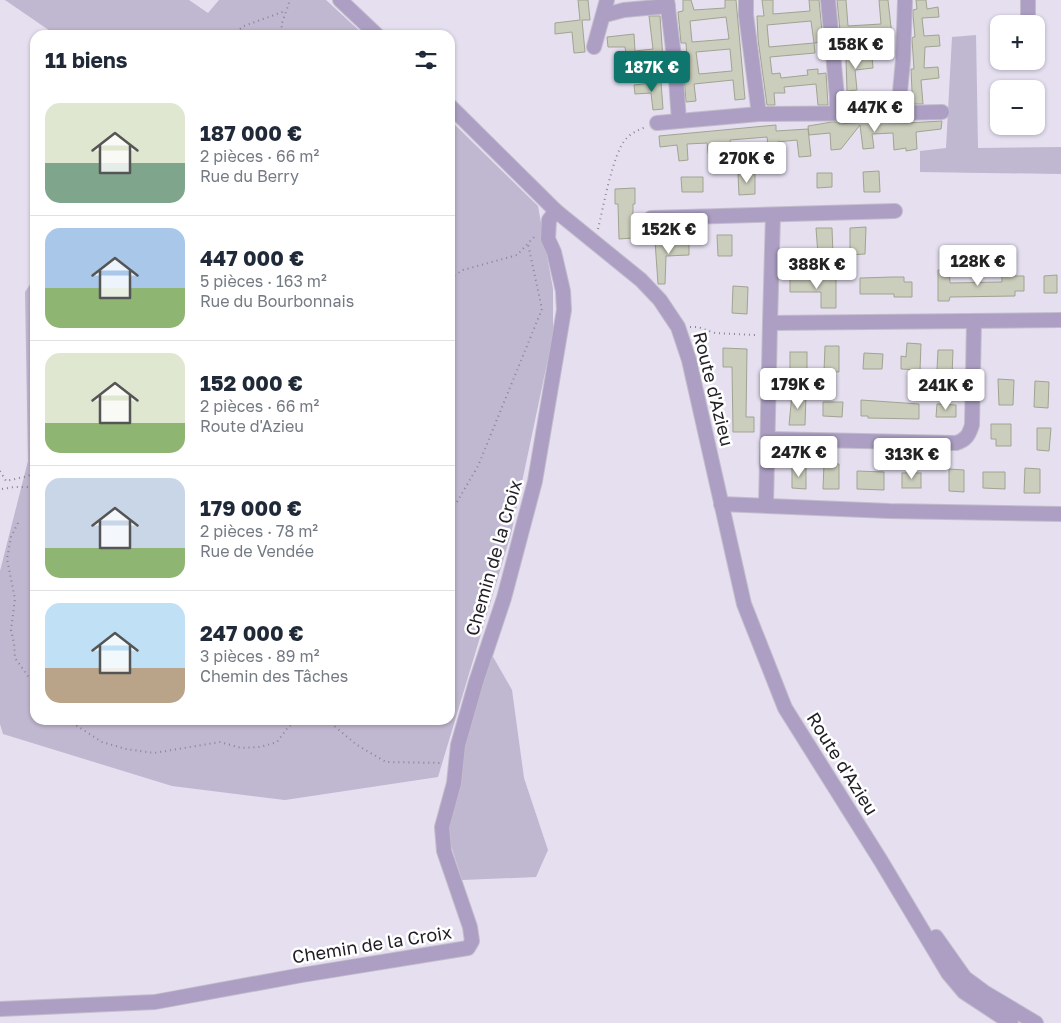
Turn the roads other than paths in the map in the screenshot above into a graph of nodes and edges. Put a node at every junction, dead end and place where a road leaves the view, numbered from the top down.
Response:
1 (340, 0) edge
2 (607, 0) edge
3 (746, 0) edge
4 (828, 0) edge
5 (905, 0) edge
6 (1028, 0) edge
7 (668, 3) edge
8 (604, 15) junction
9 (1028, 15) edge
10 (371, 30) edge
11 (594, 47) dead end
12 (455, 111) edge
13 (942, 112) dead end
14 (836, 113) junction
15 (898, 113) junction
16 (759, 114) junction
17 (679, 121) junction
18 (657, 123) road end
19 (556, 211) junction
20 (895, 211) dead end
21 (773, 214) junction
22 (651, 218) dead end
23 (1061, 320) edge
24 (974, 321) junction
25 (770, 330) junction
26 (768, 439) junction
27 (721, 504) junction
28 (766, 505) junction
29 (1061, 514) edge
30 (881, 861) junction
31 (0, 1009) edge
32 (1011, 1023) edge
33 (1036, 1023) edge

1 - 10 street
2 - 8 street
3 - 16 street
4 - 14 street
5 - 15 street
6 - 9 street
7 - 8 street
7 - 17 street
8 - 11 street
12 - 19 street, Route d'Azieu
13 - 15 street
14 - 15 street
14 - 16 street
16 - 17 street
17 - 18 street
19 - 27 street, Route d'Azieu
19 - 31 street, Chemin de la Croix
20 - 21 street
21 - 22 street
21 - 25 street
23 - 24 street
24 - 25 street
24 - 26 street
25 - 26 street
26 - 28 street
27 - 28 street
27 - 30 street, Route d'Azieu
28 - 29 street
30 - 32 street, Route d'Azieu
30 - 33 street, Route d'Azieu

